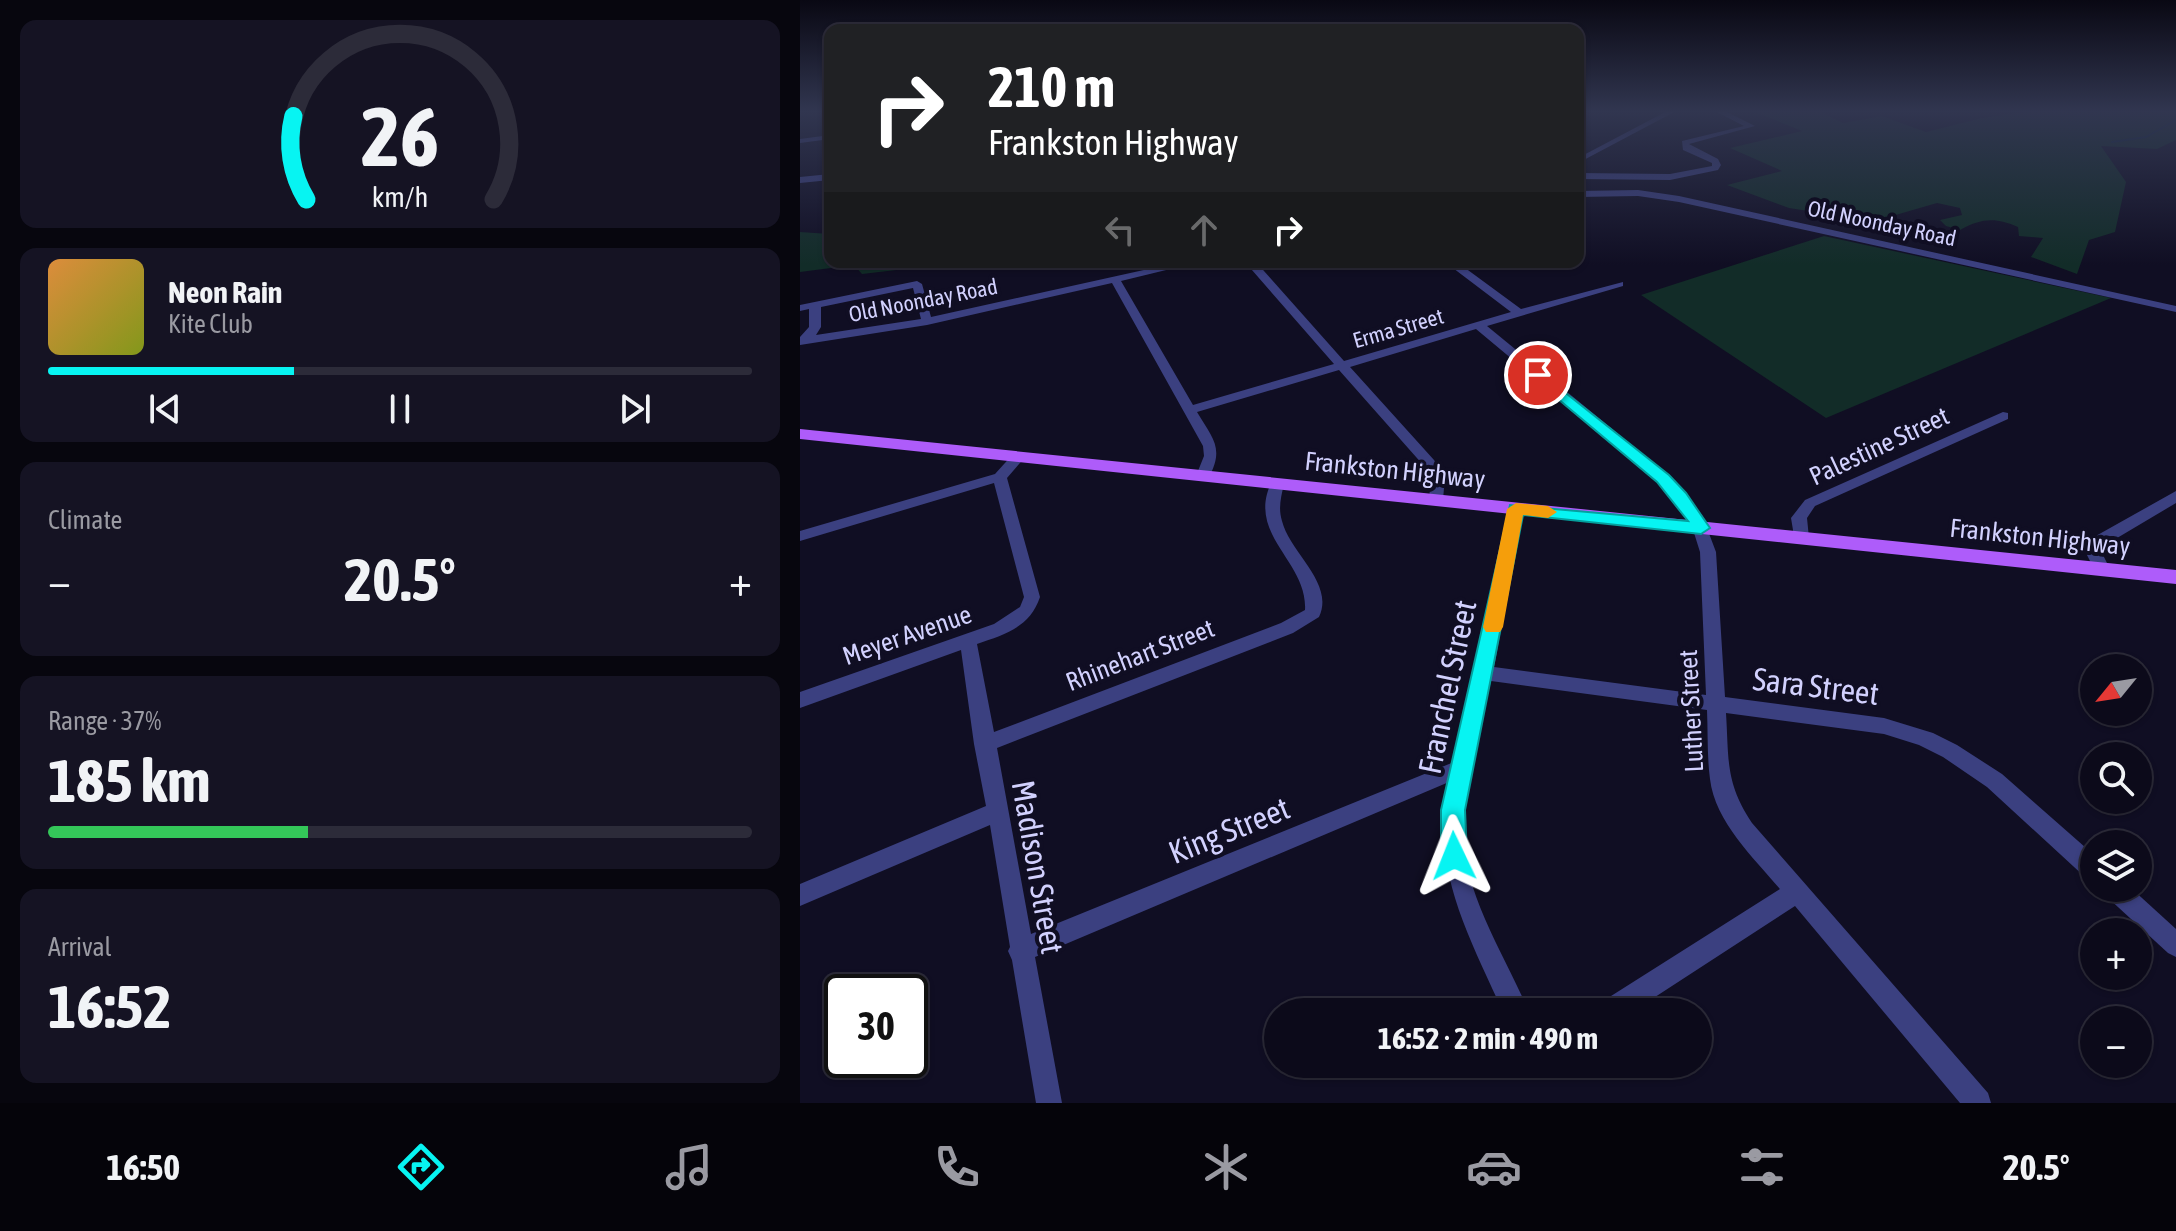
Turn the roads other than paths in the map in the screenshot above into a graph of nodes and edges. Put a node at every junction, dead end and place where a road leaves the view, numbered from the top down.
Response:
1 (1715, 161) edge
2 (1584, 176) edge
3 (1670, 177) junction
4 (824, 178) edge
5 (800, 180) edge
6 (1584, 194) edge
7 (1668, 197) junction
8 (1168, 268) edge
9 (1255, 268) edge
10 (1458, 268) edge
11 (1115, 280) junction
12 (1619, 284) dead end
13 (815, 305) junction
14 (800, 308) edge
15 (2176, 309) edge
16 (1519, 313) junction
17 (927, 322) junction
18 (1478, 325) junction
19 (804, 341) edge
20 (1343, 365) junction
21 (1189, 410) junction
22 (2003, 416) dead end
23 (800, 434) edge
24 (1019, 456) junction
25 (1203, 476) junction
26 (1000, 477) junction
27 (1277, 484) junction
28 (2176, 496) edge
29 (1436, 500) junction
30 (1516, 509) junction
31 (1701, 528) junction
32 (800, 536) edge
33 (1801, 538) junction
34 (2102, 569) junction
35 (2176, 577) edge
36 (968, 641) junction
37 (1484, 673) junction
38 (800, 700) edge
39 (1716, 706) junction
40 (984, 744) junction
41 (1461, 768) junction
42 (996, 812) junction
43 (2080, 857) edge
44 (1796, 892) junction
45 (800, 895) edge
46 (2129, 902) edge
47 (2176, 945) edge
48 (1020, 951) junction
49 (1510, 998) edge
50 (1631, 998) edge
51 (1049, 1103) edge
52 (1978, 1103) edge

1 - 3 street
2 - 3 street
3 - 7 street
4 - 5 street
6 - 7 street, Old Noonday Road
7 - 15 street, Old Noonday Road
8 - 11 street, Old Noonday Road
9 - 20 street
10 - 16 street
11 - 17 street, Old Noonday Road
11 - 21 street
12 - 16 street, Erma Street
13 - 14 street
13 - 17 street
13 - 19 street
16 - 18 street, Erma Street
17 - 19 street, Old Noonday Road
18 - 20 street, Erma Street
18 - 31 street, Luther Street
20 - 21 street, Erma Street
20 - 29 street
21 - 25 street
22 - 33 street, Palestine Street
23 - 24 main road, Frankston Highway
24 - 25 main road, Frankston Highway
24 - 26 street
25 - 27 main road, Frankston Highway
26 - 32 street
26 - 36 street, Meyer Avenue
27 - 29 main road, Frankston Highway
27 - 40 street, Rhinehart Street
28 - 34 street
29 - 30 main road, Frankston Highway
30 - 31 main road, Frankston Highway
30 - 37 street, Franchel Street
31 - 33 main road, Frankston Highway
31 - 39 street, Luther Street
33 - 34 main road, Frankston Highway
34 - 35 main road, Frankston Highway
36 - 38 street, Meyer Avenue
36 - 40 street, Madison Street
37 - 39 street, Sara Street
37 - 41 street, Franchel Street
39 - 43 street, Sara Street
39 - 44 street, Luther Street
40 - 42 street, Madison Street
41 - 48 street, King Street
41 - 49 street, Franchel Street
42 - 45 street
42 - 48 street, Madison Street
44 - 50 street
44 - 52 street, Luther Street
46 - 47 street
48 - 51 street, Madison Street

